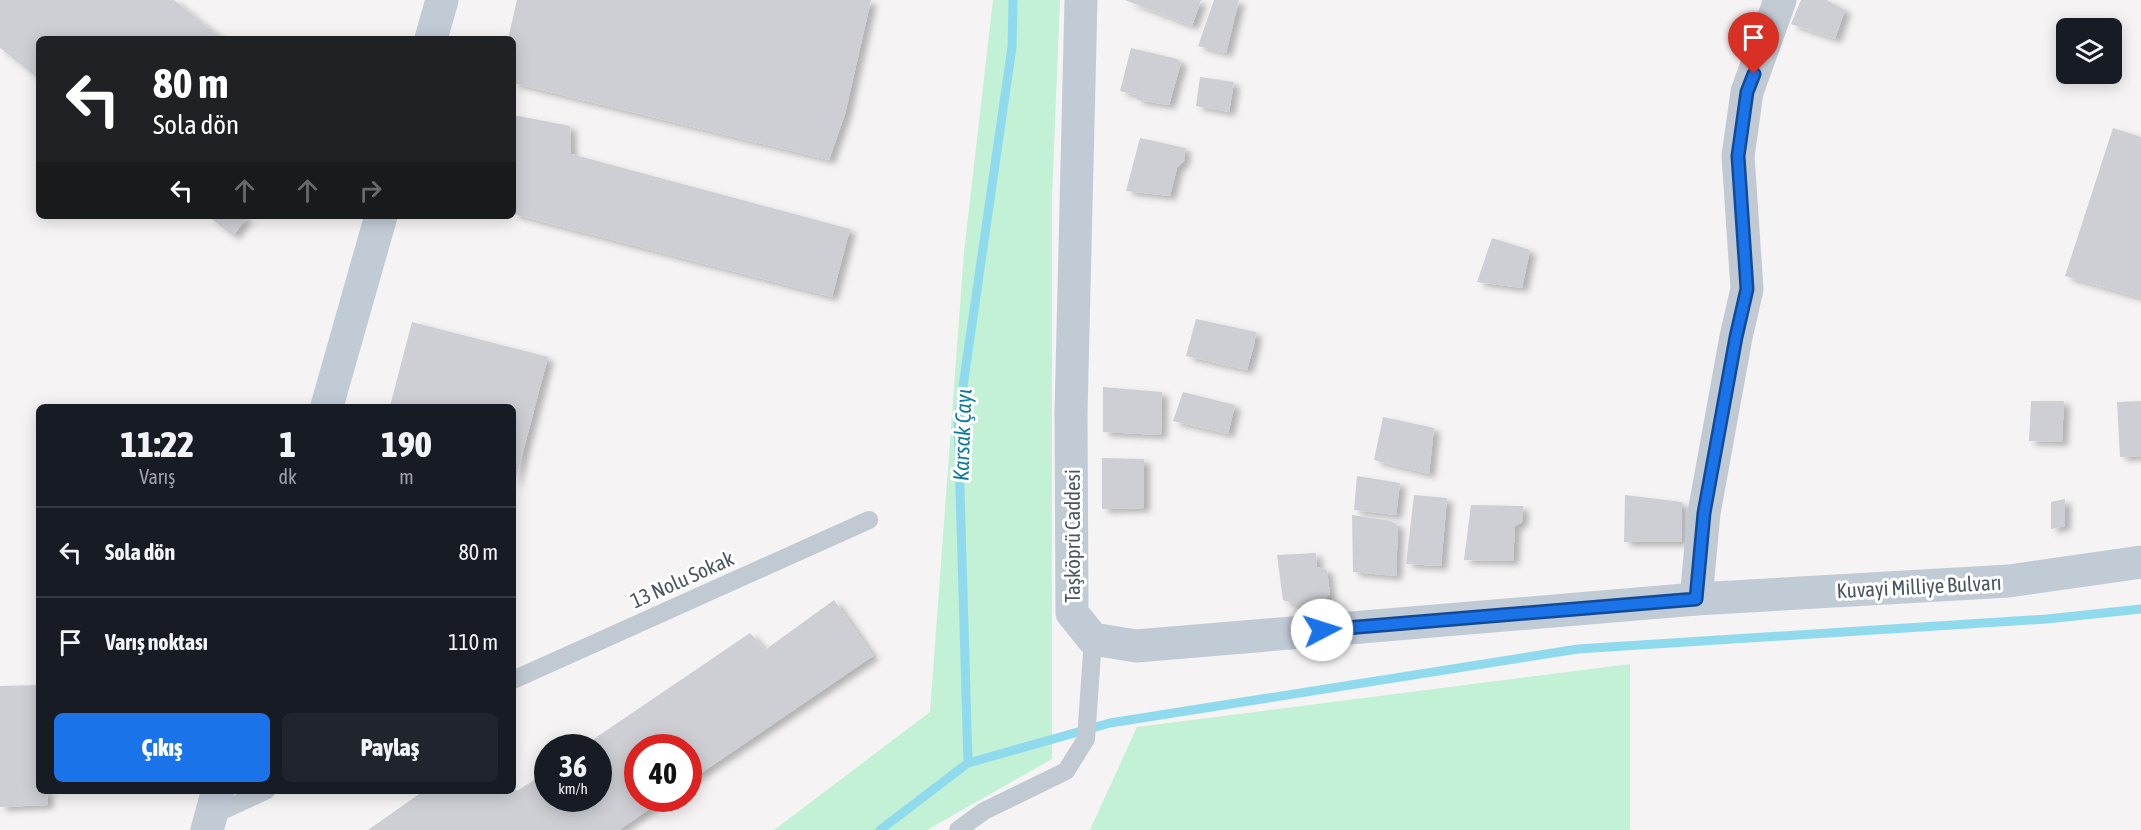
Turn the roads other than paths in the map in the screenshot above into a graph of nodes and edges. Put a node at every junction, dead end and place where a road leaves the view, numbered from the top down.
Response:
1 (442, 0) edge
2 (1081, 0) edge
3 (1780, 0) edge
4 (432, 36) edge
5 (380, 219) edge
6 (328, 404) edge
7 (869, 520) dead end
8 (2141, 562) edge
9 (1696, 599) junction
10 (1094, 639) junction
11 (516, 679) edge
12 (257, 794) edge
13 (212, 812) edge
14 (958, 830) edge

1 - 4 street
2 - 10 street, Taşköprü Caddesi
3 - 9 street
5 - 6 street
7 - 11 lane, 13 Nolu Sokak
8 - 9 street, Kuvayi Milliye Bulvarı
9 - 10 street
10 - 14 lane
12 - 13 lane

